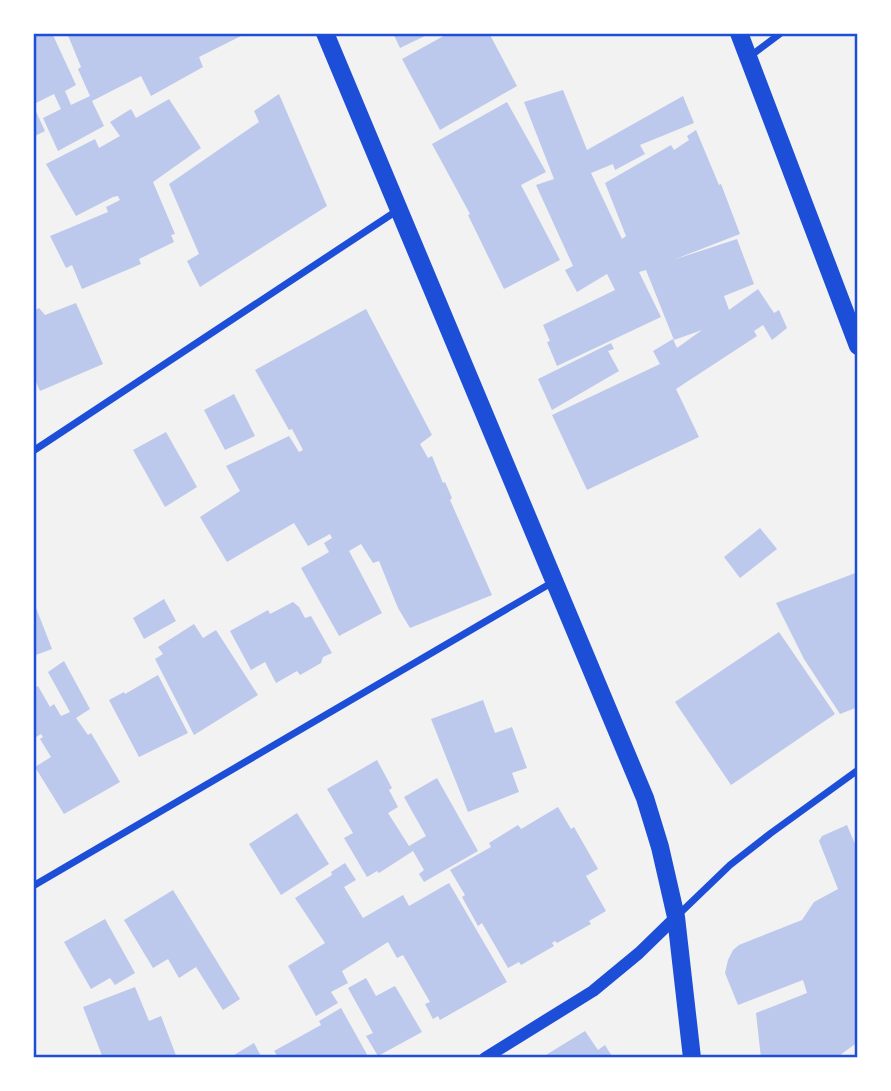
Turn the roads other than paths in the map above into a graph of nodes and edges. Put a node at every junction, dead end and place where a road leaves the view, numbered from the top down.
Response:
1 (325, 33) edge
2 (739, 33) edge
3 (781, 33) edge
4 (748, 58) junction
5 (398, 209) junction
6 (858, 346) edge
7 (33, 451) edge
8 (554, 582) junction
9 (858, 770) edge
10 (33, 886) edge
11 (676, 917) junction
12 (485, 1058) edge
13 (692, 1058) edge

1 - 5 main road
2 - 4 main road
3 - 4 street
4 - 6 main road
5 - 7 street
5 - 8 main road
8 - 10 street
8 - 11 main road
9 - 11 street
11 - 12 street
11 - 13 main road

